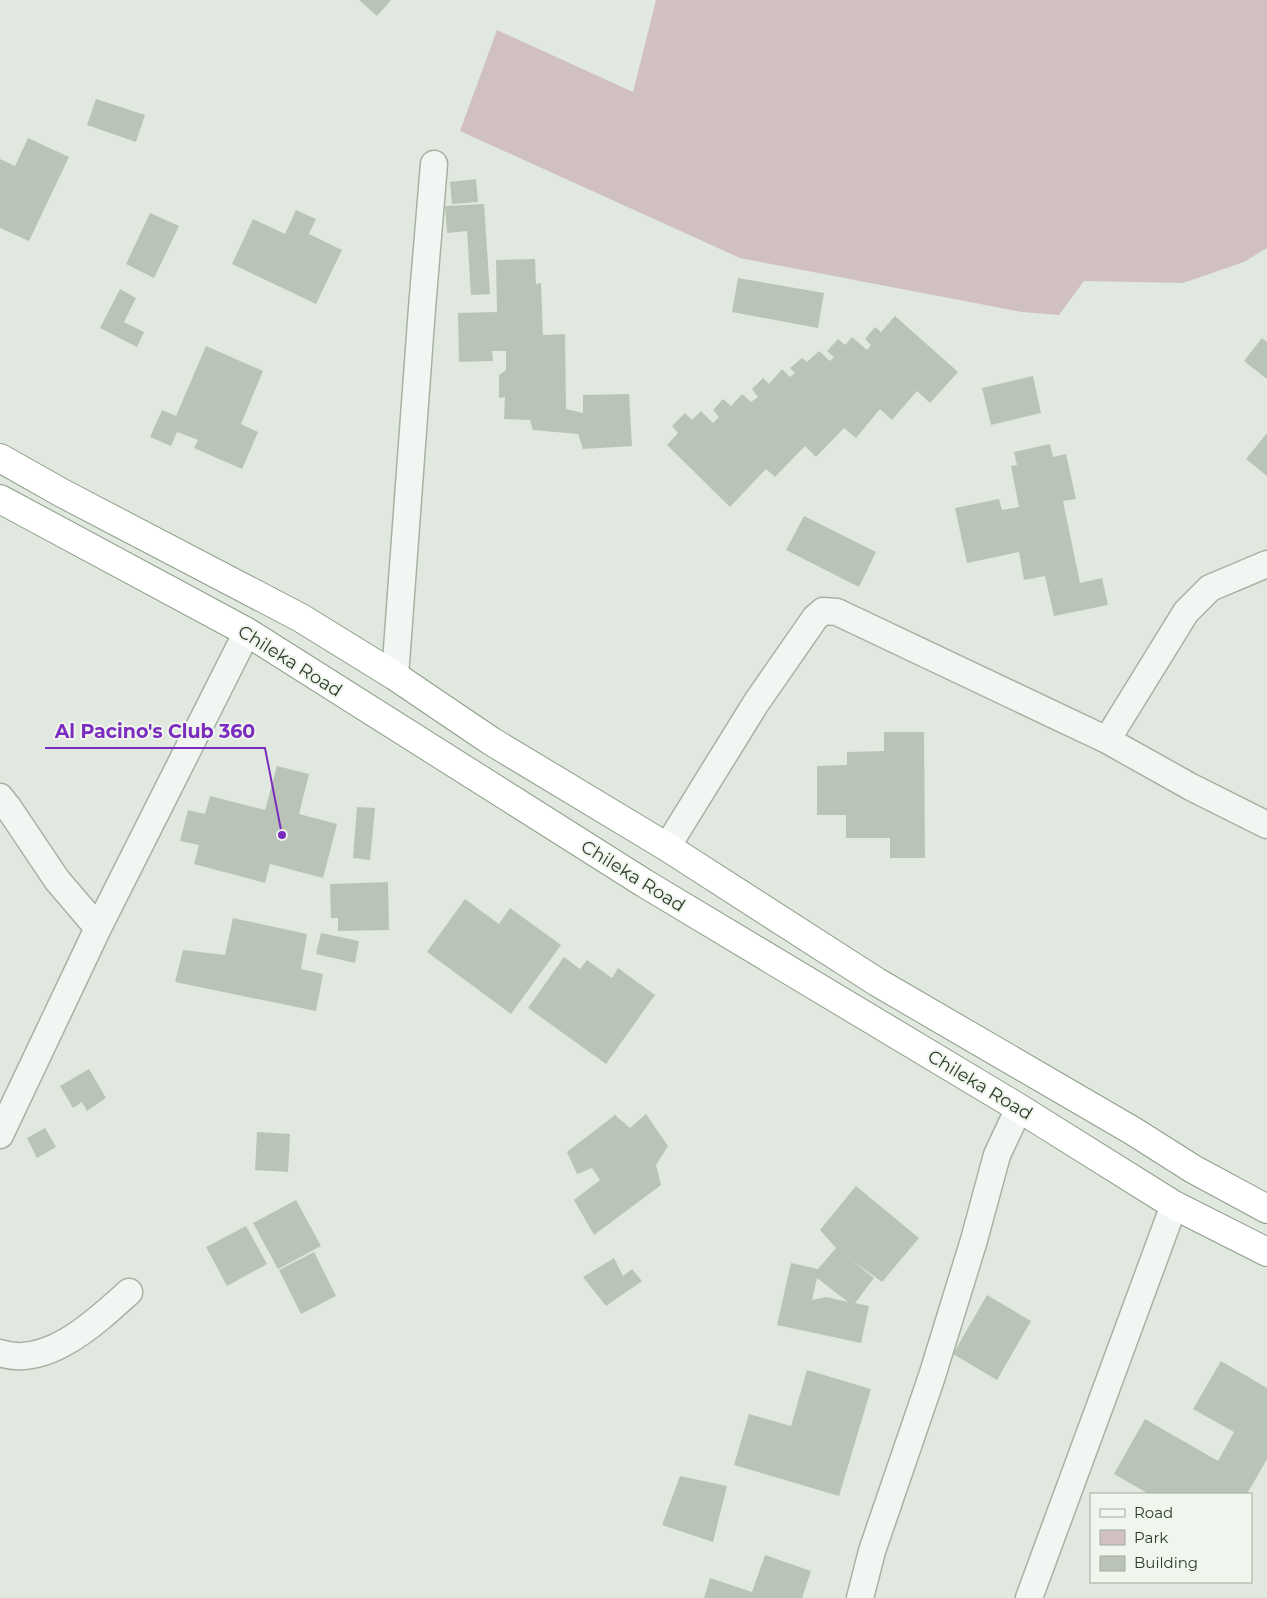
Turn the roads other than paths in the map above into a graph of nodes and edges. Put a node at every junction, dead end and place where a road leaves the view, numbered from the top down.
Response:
1 (434, 164) dead end
2 (0, 458) edge
3 (0, 499) edge
4 (1267, 564) edge
5 (247, 632) junction
6 (395, 676) junction
7 (1107, 740) junction
8 (0, 797) edge
9 (1267, 825) edge
10 (667, 847) junction
11 (98, 928) junction
12 (1019, 1108) junction
13 (2, 1125) edge
14 (1174, 1205) junction
15 (1267, 1209) edge
16 (1267, 1252) edge
17 (129, 1292) dead end
18 (0, 1353) edge
19 (860, 1598) edge
20 (1029, 1598) edge

1 - 6 street
2 - 6 highway, Chileka Road
3 - 5 highway, Chileka Road
4 - 7 street
5 - 11 street
5 - 12 highway, Chileka Road
6 - 10 highway, Chileka Road
7 - 9 street
7 - 10 street
8 - 11 street
10 - 15 highway, Chileka Road
11 - 13 street
12 - 14 highway, Chileka Road
12 - 19 street
14 - 16 highway, Chileka Road
14 - 20 street
17 - 18 street

